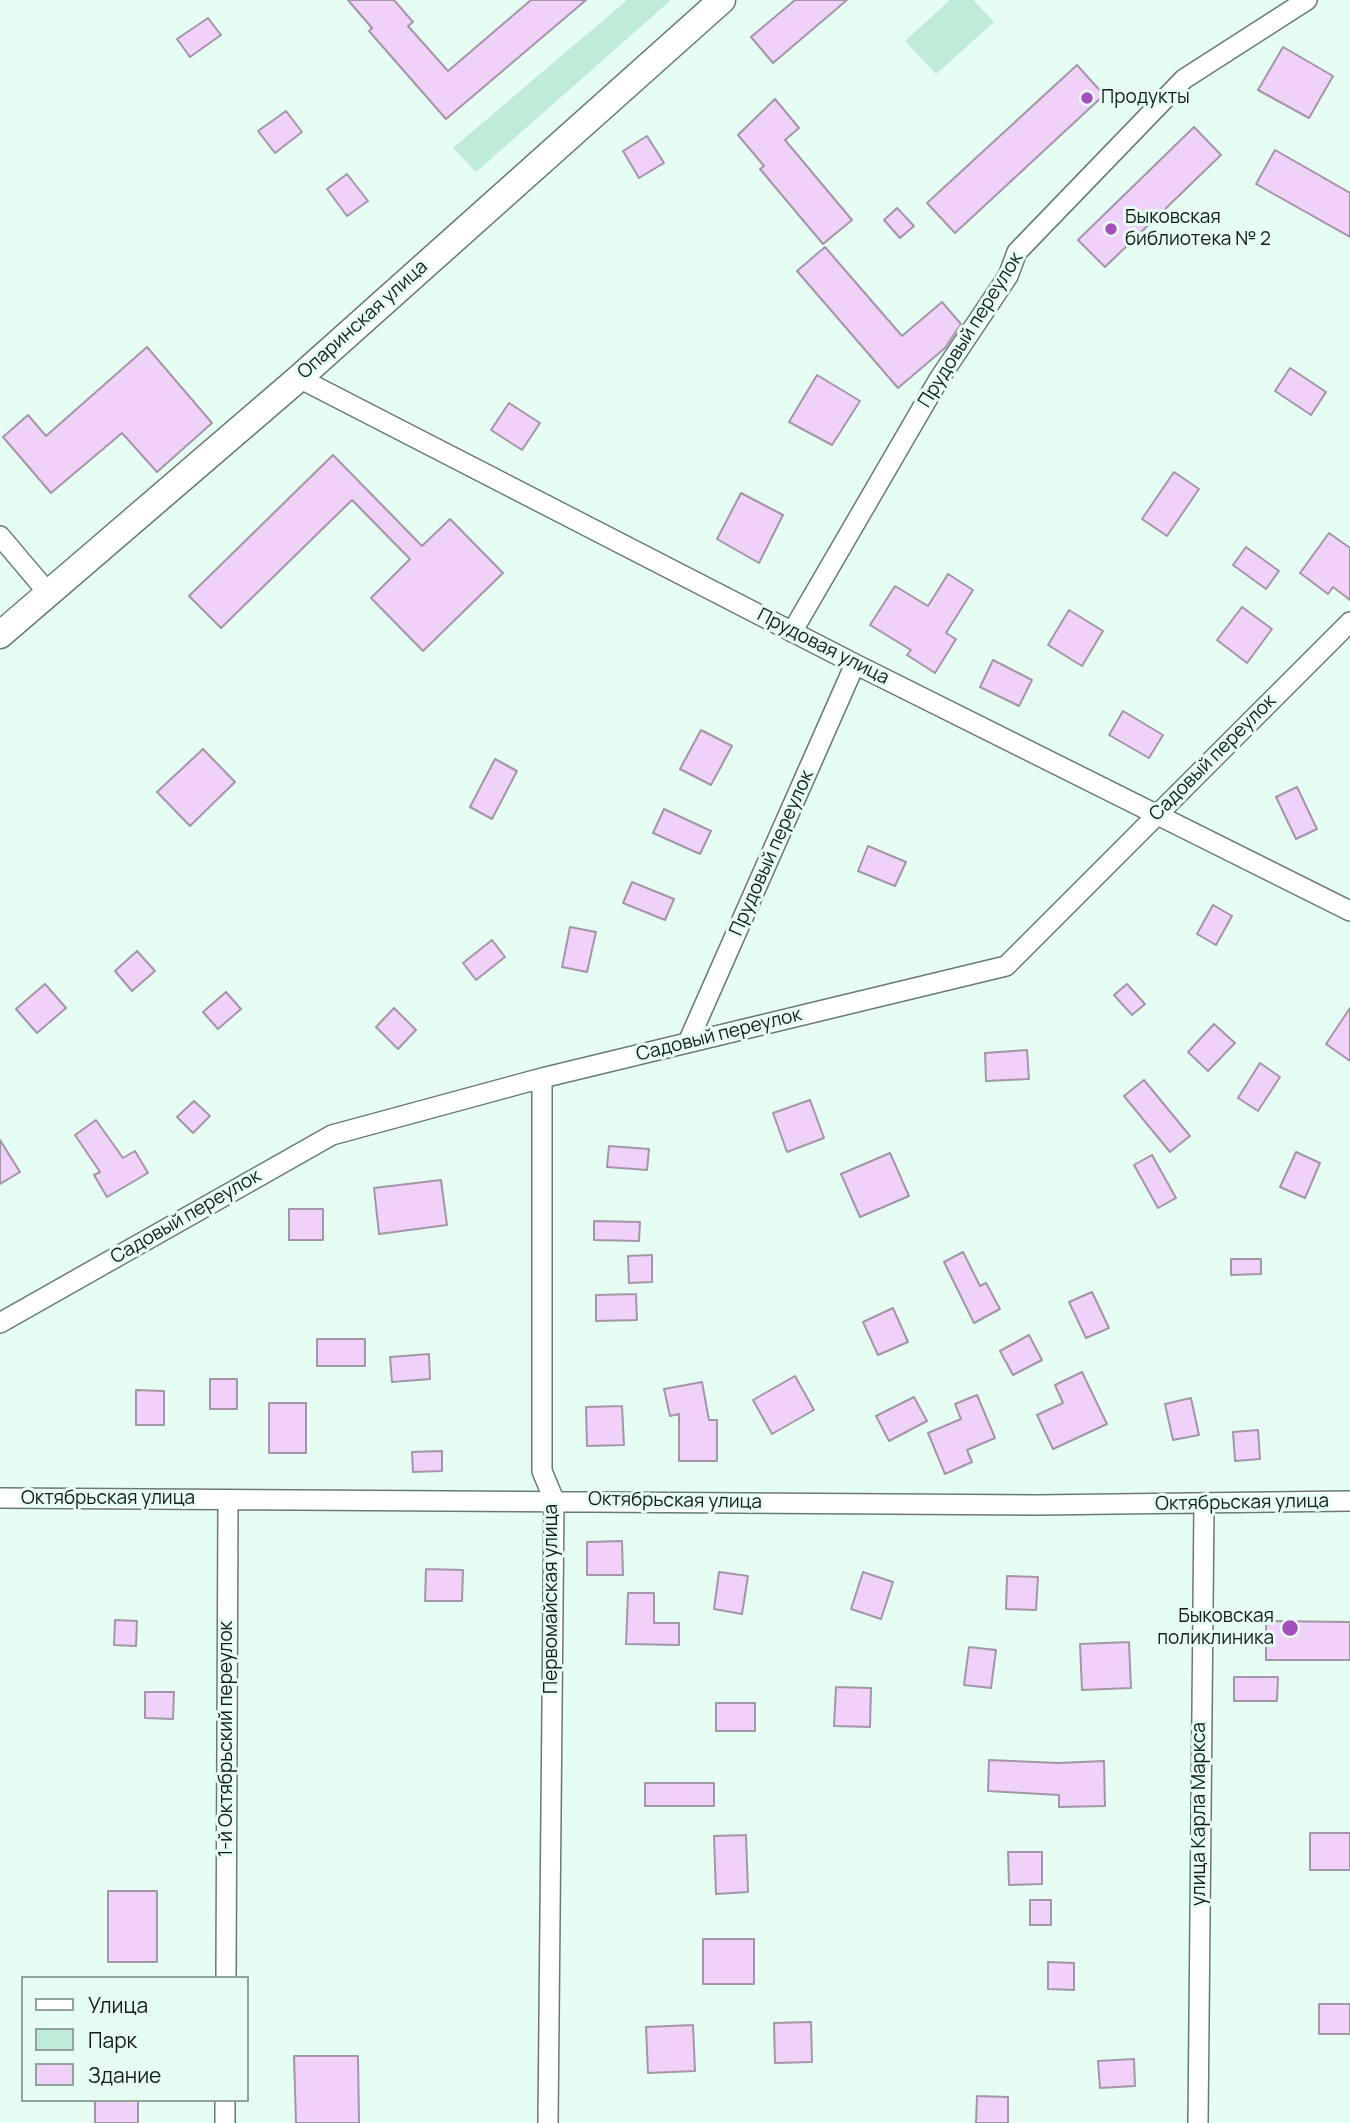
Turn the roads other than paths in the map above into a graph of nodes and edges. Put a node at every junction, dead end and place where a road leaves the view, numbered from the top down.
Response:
1 (722, 0) edge
2 (1307, 0) edge
3 (299, 378) junction
4 (0, 536) edge
5 (49, 594) junction
6 (1350, 622) edge
7 (792, 632) junction
8 (0, 635) edge
9 (855, 664) junction
10 (1155, 815) junction
11 (1350, 911) edge
12 (688, 1042) junction
13 (542, 1078) junction
14 (0, 1323) edge
15 (0, 1498) edge
16 (228, 1500) junction
17 (554, 1500) junction
18 (1350, 1501) edge
19 (1204, 1504) junction
20 (226, 1976) edge
21 (225, 2102) edge
22 (225, 2123) edge
23 (548, 2123) edge
24 (1198, 2123) edge

1 - 3 main road, Опаринская улица
2 - 7 street, Прудовый переулок
3 - 5 main road, Опаринская улица
3 - 7 street, Прудовая улица
4 - 5 street
5 - 8 main road, Опаринская улица
6 - 10 street, Садовый переулок
7 - 9 street, Прудовая улица
9 - 10 street, Прудовая улица
9 - 12 street, Прудовый переулок
10 - 11 street, Прудовая улица
10 - 12 street, Садовый переулок
12 - 13 street, Садовый переулок
13 - 14 street, Садовый переулок
13 - 17 street, Первомайская улица
15 - 16 street, Октябрьская улица
16 - 17 street, Октябрьская улица
16 - 20 street, 1-й Октябрьский переулок
17 - 19 street, Октябрьская улица
17 - 23 street, Первомайская улица
18 - 19 street, Октябрьская улица
19 - 24 street, улица Карла Маркса
21 - 22 street

